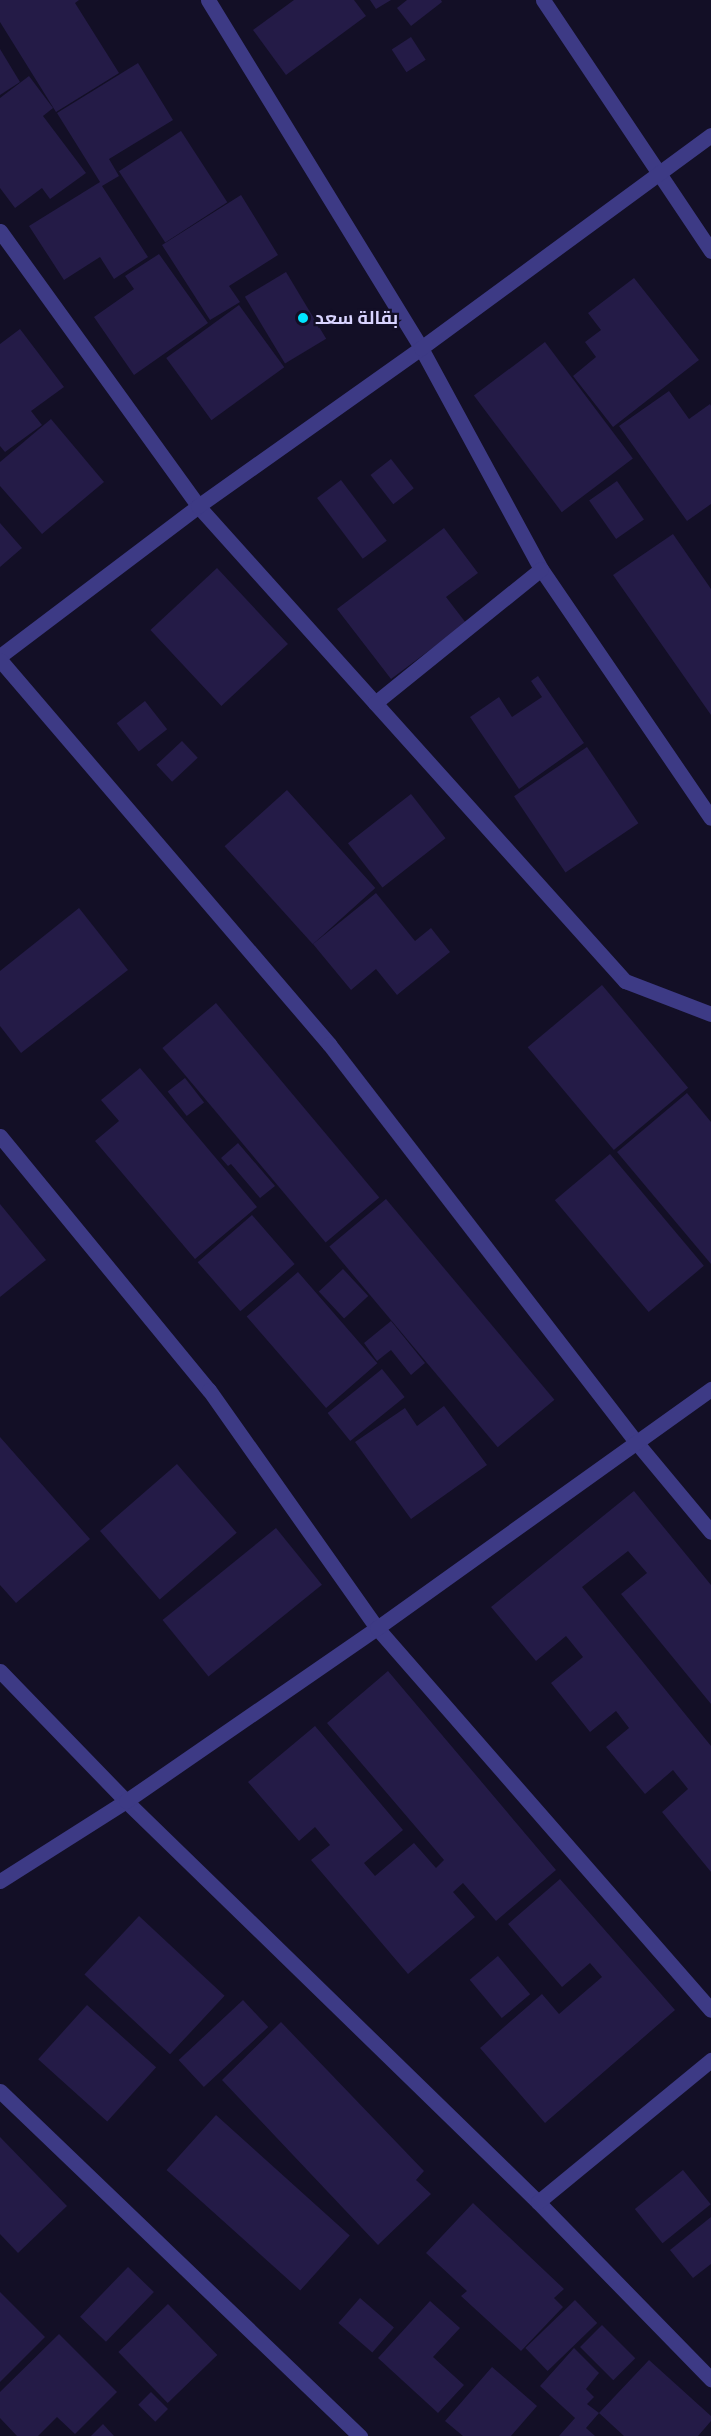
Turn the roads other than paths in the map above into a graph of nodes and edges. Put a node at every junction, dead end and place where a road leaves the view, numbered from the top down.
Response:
1 (208, 0) edge
2 (543, 0) edge
3 (711, 135) edge
4 (659, 173) junction
5 (0, 231) edge
6 (711, 251) edge
7 (421, 348) junction
8 (198, 506) junction
9 (541, 569) junction
10 (0, 658) edge
11 (375, 703) junction
12 (711, 818) edge
13 (711, 1014) edge
14 (0, 1136) edge
15 (711, 1389) edge
16 (636, 1442) junction
17 (711, 1532) edge
18 (377, 1628) junction
19 (0, 1671) edge
20 (126, 1802) junction
21 (0, 1881) edge
22 (711, 2010) edge
23 (711, 2060) edge
24 (0, 2091) edge
25 (538, 2202) junction
26 (711, 2379) edge
27 (360, 2436) edge

1 - 7 street
2 - 4 street
3 - 4 street
4 - 6 street
4 - 7 street
5 - 8 street
7 - 8 street
7 - 9 street
8 - 10 street
8 - 11 street
9 - 11 street
9 - 12 street
10 - 16 street
11 - 13 street
14 - 18 street
15 - 16 street
16 - 17 street
16 - 18 street
18 - 20 street
18 - 22 street
19 - 20 street
20 - 21 street
20 - 25 street
23 - 25 street
24 - 27 street
25 - 26 street

